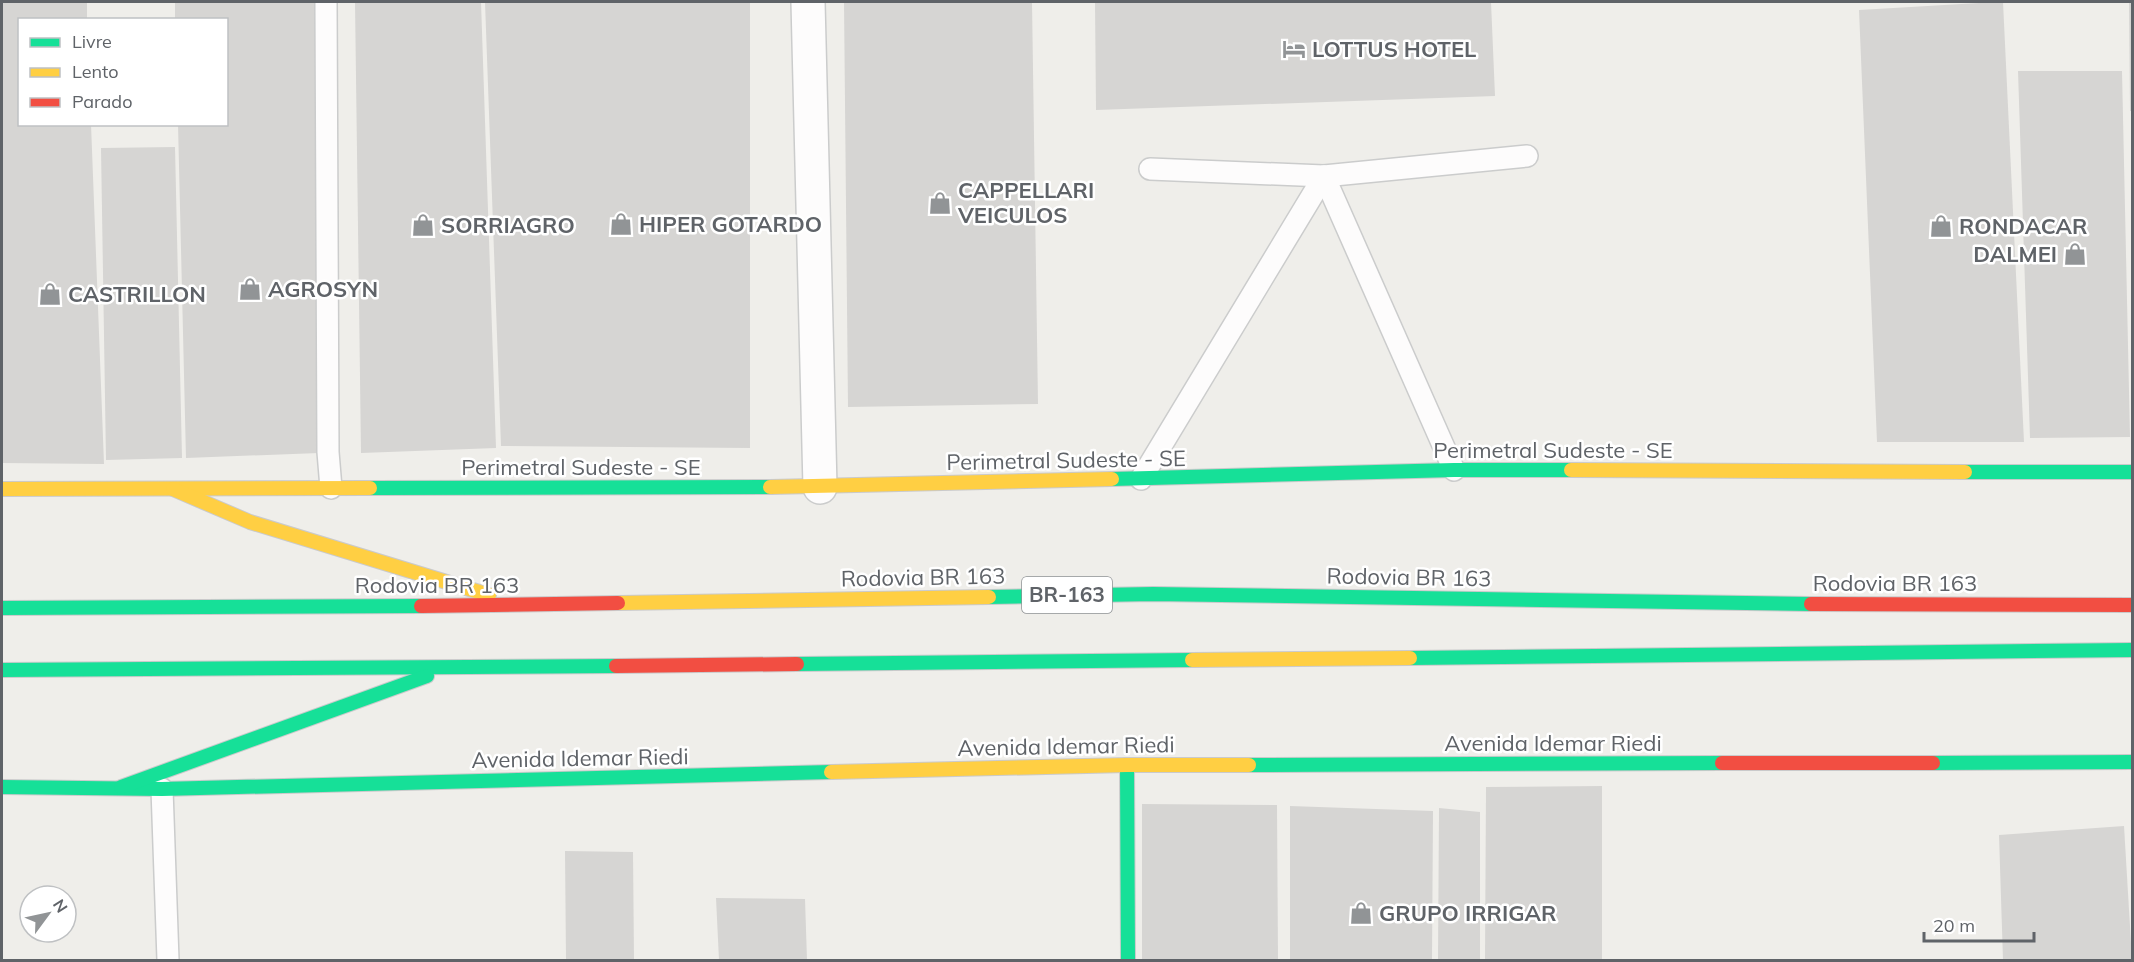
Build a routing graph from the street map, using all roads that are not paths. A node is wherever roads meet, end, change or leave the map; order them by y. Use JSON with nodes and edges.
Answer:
{"nodes":[{"id":1,"x":326,"y":2,"type":"edge"},
{"id":2,"x":808,"y":2,"type":"edge"},
{"id":3,"x":1527,"y":156,"type":"dead end"},
{"id":4,"x":1150,"y":169,"type":"dead end"},
{"id":5,"x":1324,"y":176,"type":"junction"},
{"id":6,"x":1454,"y":470,"type":"junction"},
{"id":7,"x":2133,"y":472,"type":"edge"},
{"id":8,"x":1141,"y":479,"type":"junction"},
{"id":9,"x":820,"y":487,"type":"junction"},
{"id":10,"x":2,"y":489,"type":"edge"},
{"id":11,"x":173,"y":489,"type":"junction"},
{"id":12,"x":331,"y":489,"type":"junction"},
{"id":13,"x":523,"y":605,"type":"junction"},
{"id":14,"x":2133,"y":605,"type":"edge"},
{"id":15,"x":2,"y":608,"type":"edge"},
{"id":16,"x":2133,"y":651,"type":"edge"},
{"id":17,"x":449,"y":668,"type":"junction"},
{"id":18,"x":2,"y":670,"type":"edge"},
{"id":19,"x":2133,"y":762,"type":"edge"},
{"id":20,"x":1127,"y":765,"type":"junction"},
{"id":21,"x":2,"y":787,"type":"edge"},
{"id":22,"x":121,"y":787,"type":"junction"},
{"id":23,"x":162,"y":789,"type":"junction"},
{"id":24,"x":168,"y":960,"type":"edge"},
{"id":25,"x":1128,"y":960,"type":"edge"}],
"edges":[{"from":1,"to":12,"type":"lane"},
{"from":2,"to":9,"type":"street"},
{"from":3,"to":5,"type":"lane"},
{"from":4,"to":5,"type":"lane"},
{"from":5,"to":6,"type":"lane"},
{"from":5,"to":8,"type":"lane"},
{"from":6,"to":7,"type":"main road","name":"Perimetral Sudeste - SE"},
{"from":6,"to":8,"type":"main road","name":"Perimetral Sudeste - SE"},
{"from":8,"to":9,"type":"main road","name":"Perimetral Sudeste - SE"},
{"from":9,"to":12,"type":"main road","name":"Perimetral Sudeste - SE"},
{"from":10,"to":11,"type":"main road","name":"Perimetral Sudeste - SE"},
{"from":11,"to":12,"type":"main road","name":"Perimetral Sudeste - SE"},
{"from":11,"to":13,"type":"main road"},
{"from":13,"to":14,"type":"main road","name":"Rodovia BR 163","number":"BR-163"},
{"from":13,"to":15,"type":"main road","name":"Rodovia BR 163","number":"BR-163"},
{"from":16,"to":17,"type":"main road"},
{"from":17,"to":18,"type":"main road"},
{"from":17,"to":22,"type":"main road"},
{"from":19,"to":20,"type":"main road","name":"Avenida Idemar Riedi"},
{"from":20,"to":23,"type":"main road","name":"Avenida Idemar Riedi"},
{"from":20,"to":25,"type":"main road"},
{"from":21,"to":22,"type":"main road","name":"Avenida Idemar Riedi"},
{"from":22,"to":23,"type":"main road","name":"Avenida Idemar Riedi"},
{"from":23,"to":24,"type":"lane"}]}
